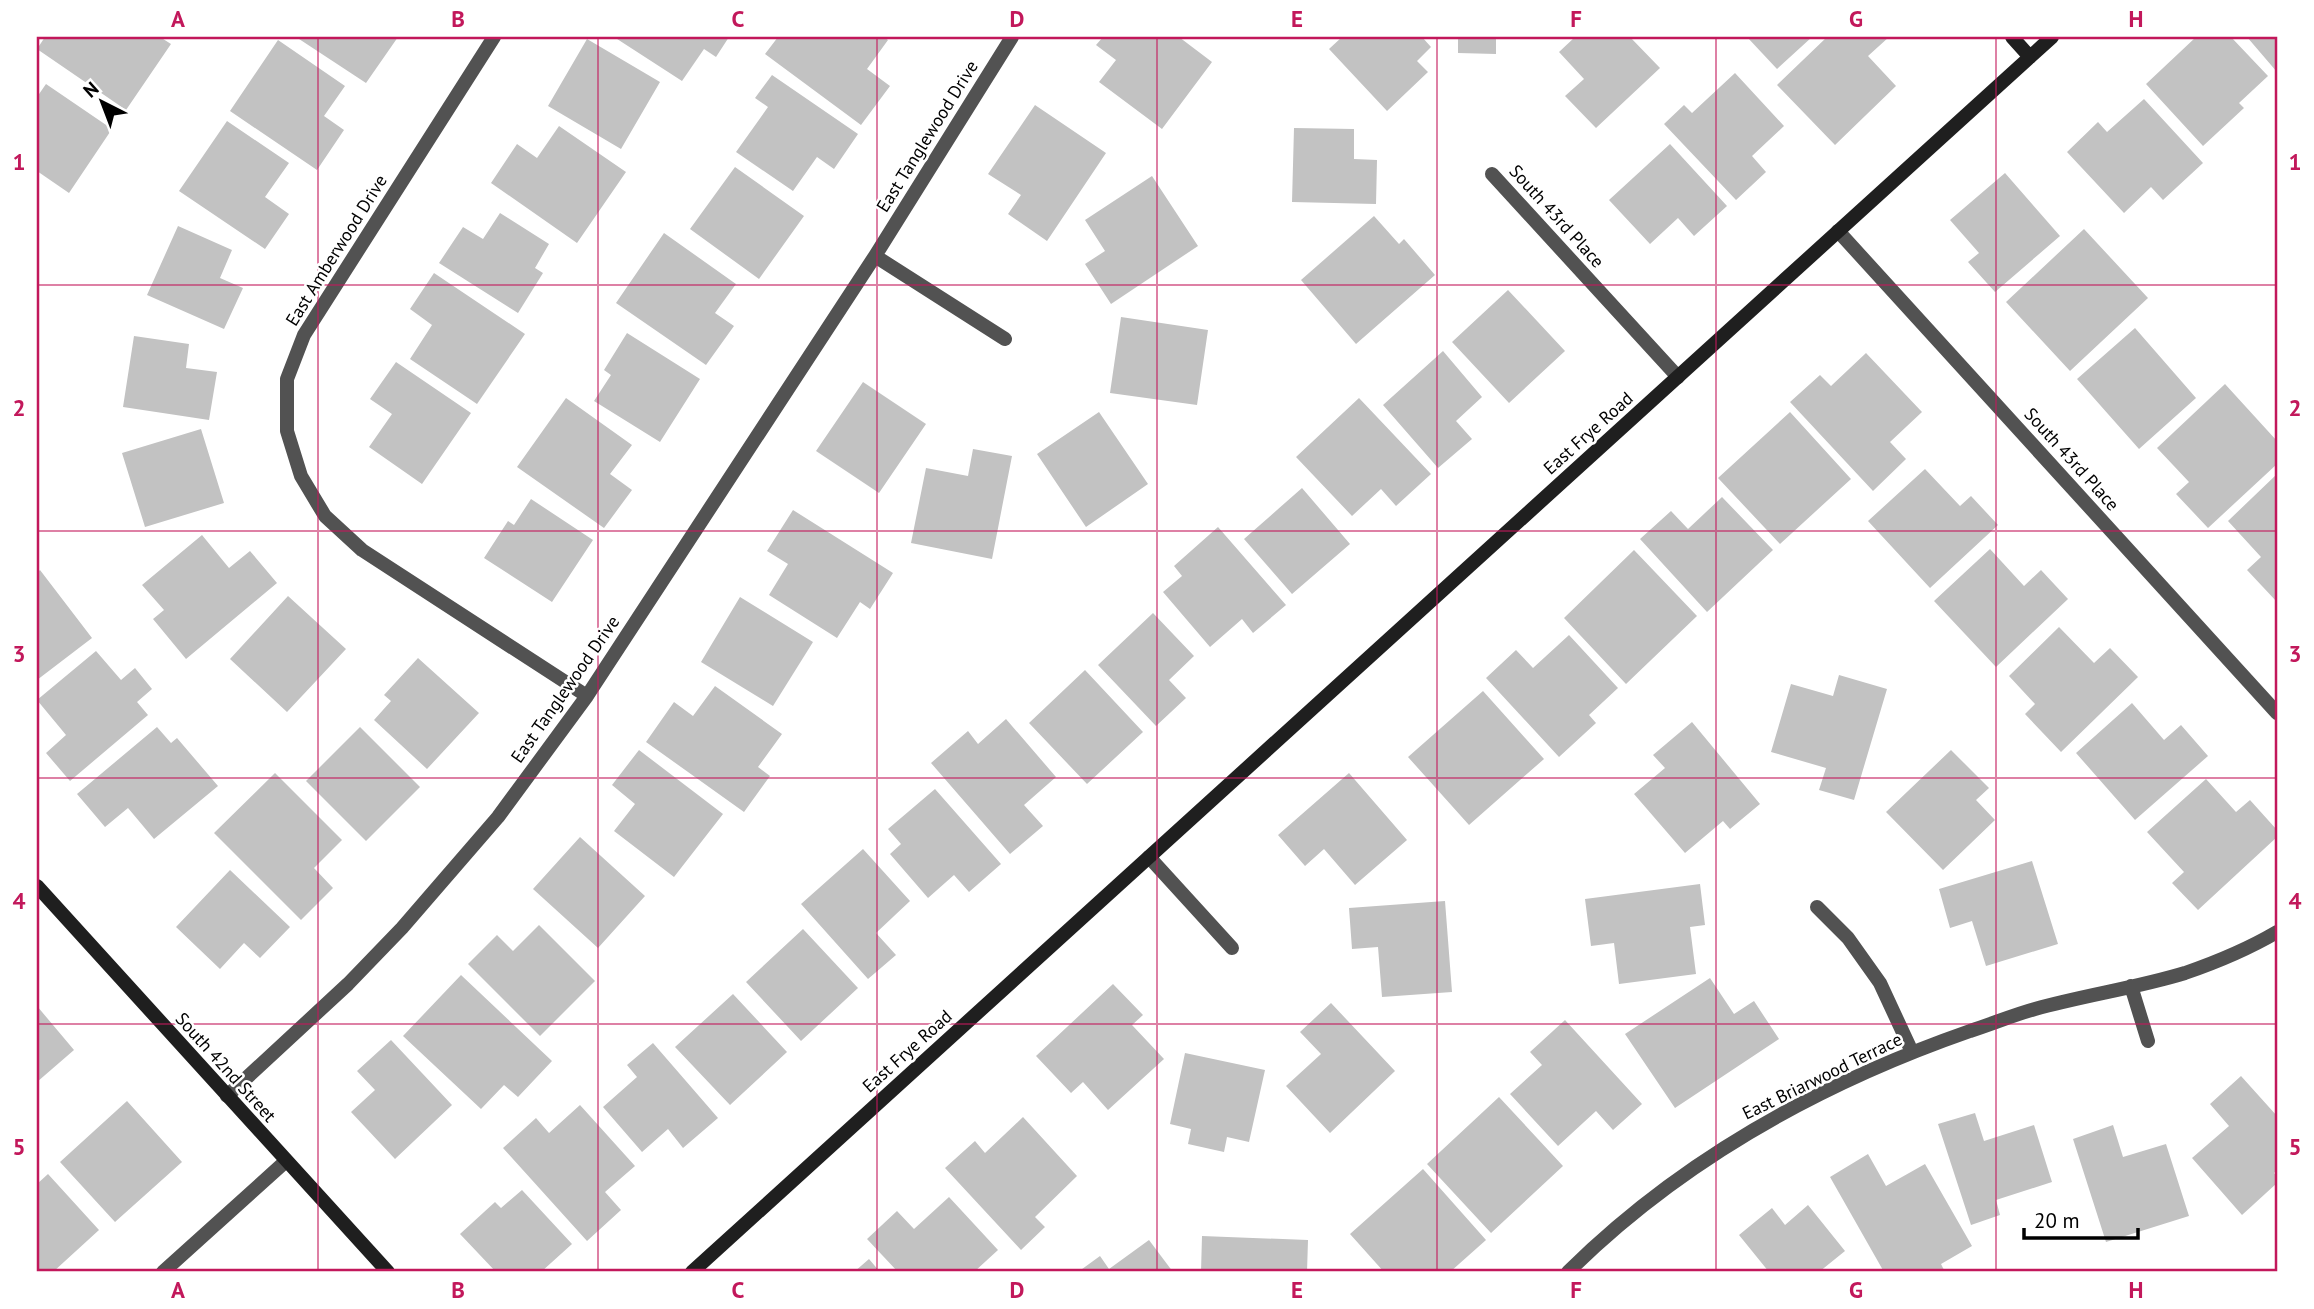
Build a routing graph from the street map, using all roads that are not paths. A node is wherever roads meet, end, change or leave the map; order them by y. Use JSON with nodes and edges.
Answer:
{"nodes":[{"id":1,"x":494,"y":37,"type":"edge"},
{"id":2,"x":1012,"y":37,"type":"edge"},
{"id":3,"x":2012,"y":37,"type":"edge"},
{"id":4,"x":2052,"y":37,"type":"edge"},
{"id":5,"x":2030,"y":57,"type":"junction"},
{"id":6,"x":1492,"y":174,"type":"dead end"},
{"id":7,"x":1838,"y":232,"type":"junction"},
{"id":8,"x":875,"y":257,"type":"junction"},
{"id":9,"x":1005,"y":339,"type":"dead end"},
{"id":10,"x":1678,"y":377,"type":"junction"},
{"id":11,"x":587,"y":696,"type":"junction"},
{"id":12,"x":2277,"y":713,"type":"edge"},
{"id":13,"x":1149,"y":857,"type":"junction"},
{"id":14,"x":37,"y":886,"type":"edge"},
{"id":15,"x":1817,"y":907,"type":"dead end"},
{"id":16,"x":2277,"y":932,"type":"edge"},
{"id":17,"x":1232,"y":948,"type":"dead end"},
{"id":18,"x":2131,"y":986,"type":"junction"},
{"id":19,"x":2148,"y":1041,"type":"dead end"},
{"id":20,"x":1912,"y":1052,"type":"junction"},
{"id":21,"x":227,"y":1096,"type":"junction"},
{"id":22,"x":286,"y":1161,"type":"junction"},
{"id":23,"x":163,"y":1272,"type":"edge"},
{"id":24,"x":388,"y":1272,"type":"edge"},
{"id":25,"x":692,"y":1272,"type":"edge"},
{"id":26,"x":1568,"y":1272,"type":"edge"}],
"edges":[{"from":1,"to":11,"type":"street","name":"East Amberwood Drive"},
{"from":2,"to":8,"type":"street","name":"East Tanglewood Drive"},
{"from":3,"to":5,"type":"street"},
{"from":4,"to":5,"type":"street","name":"East Frye Road"},
{"from":5,"to":7,"type":"street","name":"East Frye Road"},
{"from":6,"to":10,"type":"street","name":"South 43rd Place"},
{"from":7,"to":10,"type":"street","name":"East Frye Road"},
{"from":7,"to":12,"type":"street","name":"South 43rd Place"},
{"from":8,"to":9,"type":"street"},
{"from":8,"to":11,"type":"street","name":"East Tanglewood Drive"},
{"from":10,"to":13,"type":"street","name":"East Frye Road"},
{"from":11,"to":21,"type":"street","name":"East Tanglewood Drive"},
{"from":13,"to":17,"type":"street"},
{"from":13,"to":25,"type":"street","name":"East Frye Road"},
{"from":14,"to":21,"type":"street","name":"South 42nd Street"},
{"from":15,"to":20,"type":"street"},
{"from":16,"to":18,"type":"street","name":"East Briarwood Terrace"},
{"from":18,"to":19,"type":"street"},
{"from":18,"to":20,"type":"street","name":"East Briarwood Terrace"},
{"from":20,"to":26,"type":"street","name":"East Briarwood Terrace"},
{"from":21,"to":22,"type":"street","name":"South 42nd Street"},
{"from":22,"to":23,"type":"street"},
{"from":22,"to":24,"type":"street","name":"South 42nd Street"}]}
